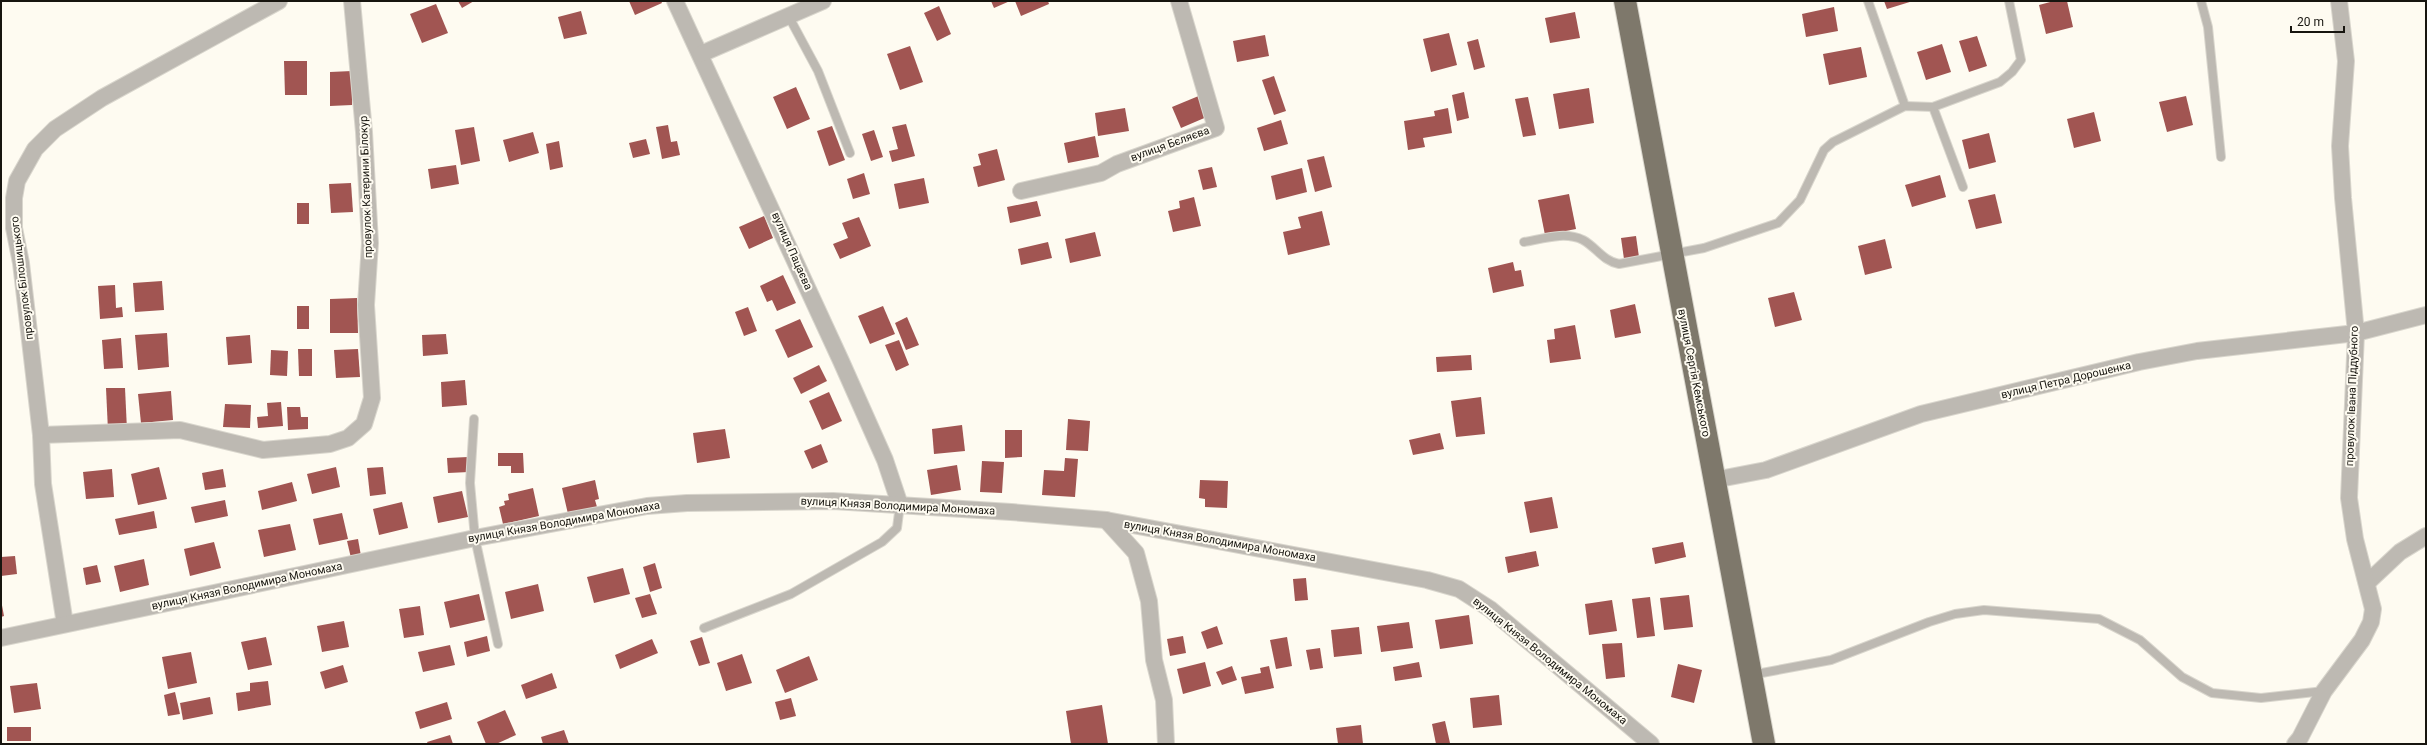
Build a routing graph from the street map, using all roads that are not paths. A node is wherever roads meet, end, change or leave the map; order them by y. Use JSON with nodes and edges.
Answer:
{"nodes":[{"id":1,"x":279,"y":1,"type":"edge"},
{"id":2,"x":352,"y":1,"type":"edge"},
{"id":3,"x":675,"y":1,"type":"edge"},
{"id":4,"x":823,"y":1,"type":"edge"},
{"id":5,"x":1178,"y":1,"type":"edge"},
{"id":6,"x":1625,"y":1,"type":"edge"},
{"id":7,"x":1868,"y":1,"type":"edge"},
{"id":8,"x":2009,"y":1,"type":"edge"},
{"id":9,"x":2201,"y":1,"type":"edge"},
{"id":10,"x":2339,"y":1,"type":"edge"},
{"id":11,"x":789,"y":17,"type":"junction"},
{"id":12,"x":701,"y":54,"type":"junction"},
{"id":13,"x":1905,"y":106,"type":"junction"},
{"id":14,"x":1933,"y":107,"type":"junction"},
{"id":15,"x":850,"y":153,"type":"dead end"},
{"id":16,"x":2221,"y":157,"type":"dead end"},
{"id":17,"x":1963,"y":186,"type":"dead end"},
{"id":18,"x":1021,"y":191,"type":"dead end"},
{"id":19,"x":1524,"y":242,"type":"dead end"},
{"id":20,"x":1672,"y":255,"type":"junction"},
{"id":21,"x":2426,"y":315,"type":"edge"},
{"id":22,"x":2356,"y":333,"type":"junction"},
{"id":23,"x":474,"y":419,"type":"dead end"},
{"id":24,"x":40,"y":435,"type":"junction"},
{"id":25,"x":1714,"y":480,"type":"junction"},
{"id":26,"x":900,"y":505,"type":"junction"},
{"id":27,"x":1106,"y":520,"type":"junction"},
{"id":28,"x":2426,"y":536,"type":"edge"},
{"id":29,"x":475,"y":538,"type":"junction"},
{"id":30,"x":2368,"y":582,"type":"junction"},
{"id":31,"x":65,"y":624,"type":"junction"},
{"id":32,"x":704,"y":628,"type":"dead end"},
{"id":33,"x":1,"y":638,"type":"edge"},
{"id":34,"x":498,"y":644,"type":"dead end"},
{"id":35,"x":1750,"y":675,"type":"junction"},
{"id":36,"x":2324,"y":691,"type":"junction"},
{"id":37,"x":1166,"y":744,"type":"edge"},
{"id":38,"x":1651,"y":744,"type":"edge"},
{"id":39,"x":1764,"y":744,"type":"edge"},
{"id":40,"x":2295,"y":744,"type":"edge"}],
"edges":[{"from":1,"to":24,"type":"street","name":"провулок Білошицького"},
{"from":2,"to":24,"type":"street","name":"провулок Катерини Білокур"},
{"from":3,"to":12,"type":"street","name":"вулиця Пацаєва"},
{"from":4,"to":11,"type":"street"},
{"from":5,"to":18,"type":"street","name":"вулиця Бєляєва"},
{"from":6,"to":20,"type":"highway","name":"вулиця Сергія Кемського"},
{"from":7,"to":13,"type":"lane"},
{"from":8,"to":14,"type":"lane"},
{"from":9,"to":16,"type":"lane"},
{"from":10,"to":22,"type":"street","name":"провулок Івана Піддубного"},
{"from":11,"to":12,"type":"street"},
{"from":11,"to":15,"type":"lane"},
{"from":12,"to":26,"type":"street","name":"вулиця Пацаєва"},
{"from":13,"to":14,"type":"lane"},
{"from":13,"to":20,"type":"lane"},
{"from":14,"to":17,"type":"lane"},
{"from":19,"to":20,"type":"lane"},
{"from":20,"to":25,"type":"highway","name":"вулиця Сергія Кемського"},
{"from":21,"to":22,"type":"street","name":"вулиця Петра Дорошенка"},
{"from":22,"to":25,"type":"street","name":"вулиця Петра Дорошенка"},
{"from":22,"to":30,"type":"street","name":"провулок Івана Піддубного"},
{"from":23,"to":29,"type":"lane"},
{"from":24,"to":31,"type":"street","name":"провулок Білошицького"},
{"from":25,"to":35,"type":"highway","name":"вулиця Сергія Кемського"},
{"from":26,"to":27,"type":"street","name":"вулиця Князя Володимира Мономаха"},
{"from":26,"to":29,"type":"street","name":"вулиця Князя Володимира Мономаха"},
{"from":26,"to":32,"type":"lane"},
{"from":27,"to":37,"type":"street"},
{"from":27,"to":38,"type":"street","name":"вулиця Князя Володимира Мономаха"},
{"from":28,"to":30,"type":"street"},
{"from":29,"to":31,"type":"street","name":"вулиця Князя Володимира Мономаха"},
{"from":29,"to":34,"type":"lane"},
{"from":30,"to":36,"type":"street","name":"провулок Івана Піддубного"},
{"from":31,"to":33,"type":"street","name":"вулиця Князя Володимира Мономаха"},
{"from":35,"to":36,"type":"lane"},
{"from":35,"to":39,"type":"highway","name":"вулиця Сергія Кемського"},
{"from":36,"to":40,"type":"street","name":"провулок Івана Піддубного"}]}
